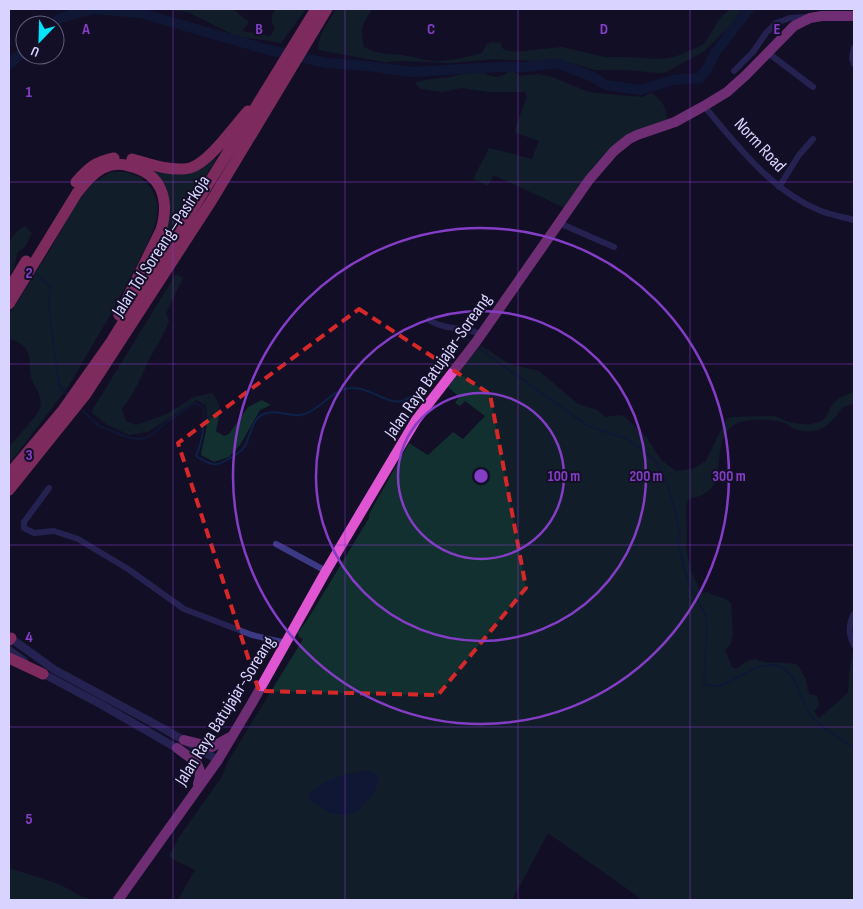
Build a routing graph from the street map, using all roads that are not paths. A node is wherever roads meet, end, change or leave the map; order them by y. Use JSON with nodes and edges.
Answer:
{"nodes":[{"id":1,"x":327,"y":9,"type":"edge"},
{"id":2,"x":854,"y":16,"type":"edge"},
{"id":3,"x":315,"y":17,"type":"edge"},
{"id":4,"x":810,"y":18,"type":"junction"},
{"id":5,"x":854,"y":48,"type":"edge"},
{"id":6,"x":767,"y":52,"type":"junction"},
{"id":7,"x":854,"y":64,"type":"edge"},
{"id":8,"x":734,"y":71,"type":"dead end"},
{"id":9,"x":281,"y":75,"type":"junction"},
{"id":10,"x":813,"y":87,"type":"dead end"},
{"id":11,"x":266,"y":91,"type":"junction"},
{"id":12,"x":704,"y":106,"type":"junction"},
{"id":13,"x":813,"y":139,"type":"dead end"},
{"id":14,"x":779,"y":187,"type":"junction"},
{"id":15,"x":854,"y":220,"type":"edge"},
{"id":16,"x":559,"y":223,"type":"junction"},
{"id":17,"x":614,"y":247,"type":"dead end"},
{"id":18,"x":33,"y":258,"type":"junction"},
{"id":19,"x":14,"y":286,"type":"edge"},
{"id":20,"x":9,"y":304,"type":"edge"},
{"id":21,"x":429,"y":320,"type":"dead end"},
{"id":22,"x":476,"y":342,"type":"junction"},
{"id":23,"x":81,"y":389,"type":"junction"},
{"id":24,"x":66,"y":411,"type":"junction"},
{"id":25,"x":9,"y":474,"type":"edge"},
{"id":26,"x":49,"y":488,"type":"dead end"},
{"id":27,"x":9,"y":490,"type":"edge"},
{"id":28,"x":276,"y":544,"type":"dead end"},
{"id":29,"x":326,"y":571,"type":"junction"},
{"id":30,"x":854,"y":614,"type":"edge"},
{"id":31,"x":9,"y":641,"type":"edge"},
{"id":32,"x":286,"y":643,"type":"junction"},
{"id":33,"x":854,"y":645,"type":"edge"},
{"id":34,"x":9,"y":658,"type":"edge"},
{"id":35,"x":43,"y":674,"type":"junction"},
{"id":36,"x":233,"y":735,"type":"junction"},
{"id":37,"x":180,"y":744,"type":"junction"},
{"id":38,"x":215,"y":765,"type":"junction"},
{"id":39,"x":195,"y":792,"type":"junction"},
{"id":40,"x":118,"y":900,"type":"edge"}],
"edges":[{"from":1,"to":3,"type":"highway","name":"Jalan Tol Soreang–Pasirkoja"},
{"from":2,"to":4,"type":"highway","name":"Jalan Raya Batujajar-Soreang"},
{"from":3,"to":9,"type":"highway","name":"Jalan Tol Soreang–Pasirkoja"},
{"from":4,"to":6,"type":"highway","name":"Jalan Raya Batujajar-Soreang"},
{"from":4,"to":8,"type":"street"},
{"from":5,"to":7,"type":"street"},
{"from":6,"to":10,"type":"street"},
{"from":6,"to":12,"type":"highway","name":"Jalan Raya Batujajar-Soreang"},
{"from":9,"to":11,"type":"highway","name":"Jalan Tol Soreang–Pasirkoja"},
{"from":9,"to":23,"type":"highway","name":"Jalan Tol Soreang–Pasirkoja"},
{"from":11,"to":18,"type":"highway"},
{"from":11,"to":23,"type":"highway","name":"Jalan Tol Soreang–Pasirkoja"},
{"from":12,"to":14,"type":"street","name":"Norm Road"},
{"from":12,"to":16,"type":"highway","name":"Jalan Raya Batujajar-Soreang"},
{"from":13,"to":14,"type":"street"},
{"from":14,"to":15,"type":"street","name":"Norm Road"},
{"from":16,"to":17,"type":"street"},
{"from":16,"to":22,"type":"highway","name":"Jalan Raya Batujajar-Soreang"},
{"from":18,"to":19,"type":"highway"},
{"from":18,"to":23,"type":"highway"},
{"from":19,"to":20,"type":"highway"},
{"from":21,"to":22,"type":"street"},
{"from":22,"to":29,"type":"highway","name":"Jalan Raya Batujajar-Soreang"},
{"from":23,"to":24,"type":"highway"},
{"from":24,"to":25,"type":"highway"},
{"from":24,"to":27,"type":"highway"},
{"from":26,"to":32,"type":"street"},
{"from":28,"to":29,"type":"street"},
{"from":29,"to":32,"type":"highway","name":"Jalan Raya Batujajar-Soreang"},
{"from":30,"to":33,"type":"street"},
{"from":31,"to":35,"type":"street"},
{"from":31,"to":37,"type":"street"},
{"from":32,"to":36,"type":"highway","name":"Jalan Raya Batujajar-Soreang"},
{"from":34,"to":35,"type":"highway"},
{"from":35,"to":37,"type":"street"},
{"from":36,"to":37,"type":"highway"},
{"from":36,"to":38,"type":"highway","name":"Jalan Raya Batujajar-Soreang"},
{"from":37,"to":38,"type":"street"},
{"from":37,"to":39,"type":"highway"},
{"from":38,"to":39,"type":"highway","name":"Jalan Raya Batujajar-Soreang"},
{"from":39,"to":40,"type":"highway","name":"Jalan Raya Batujajar-Soreang"}]}
